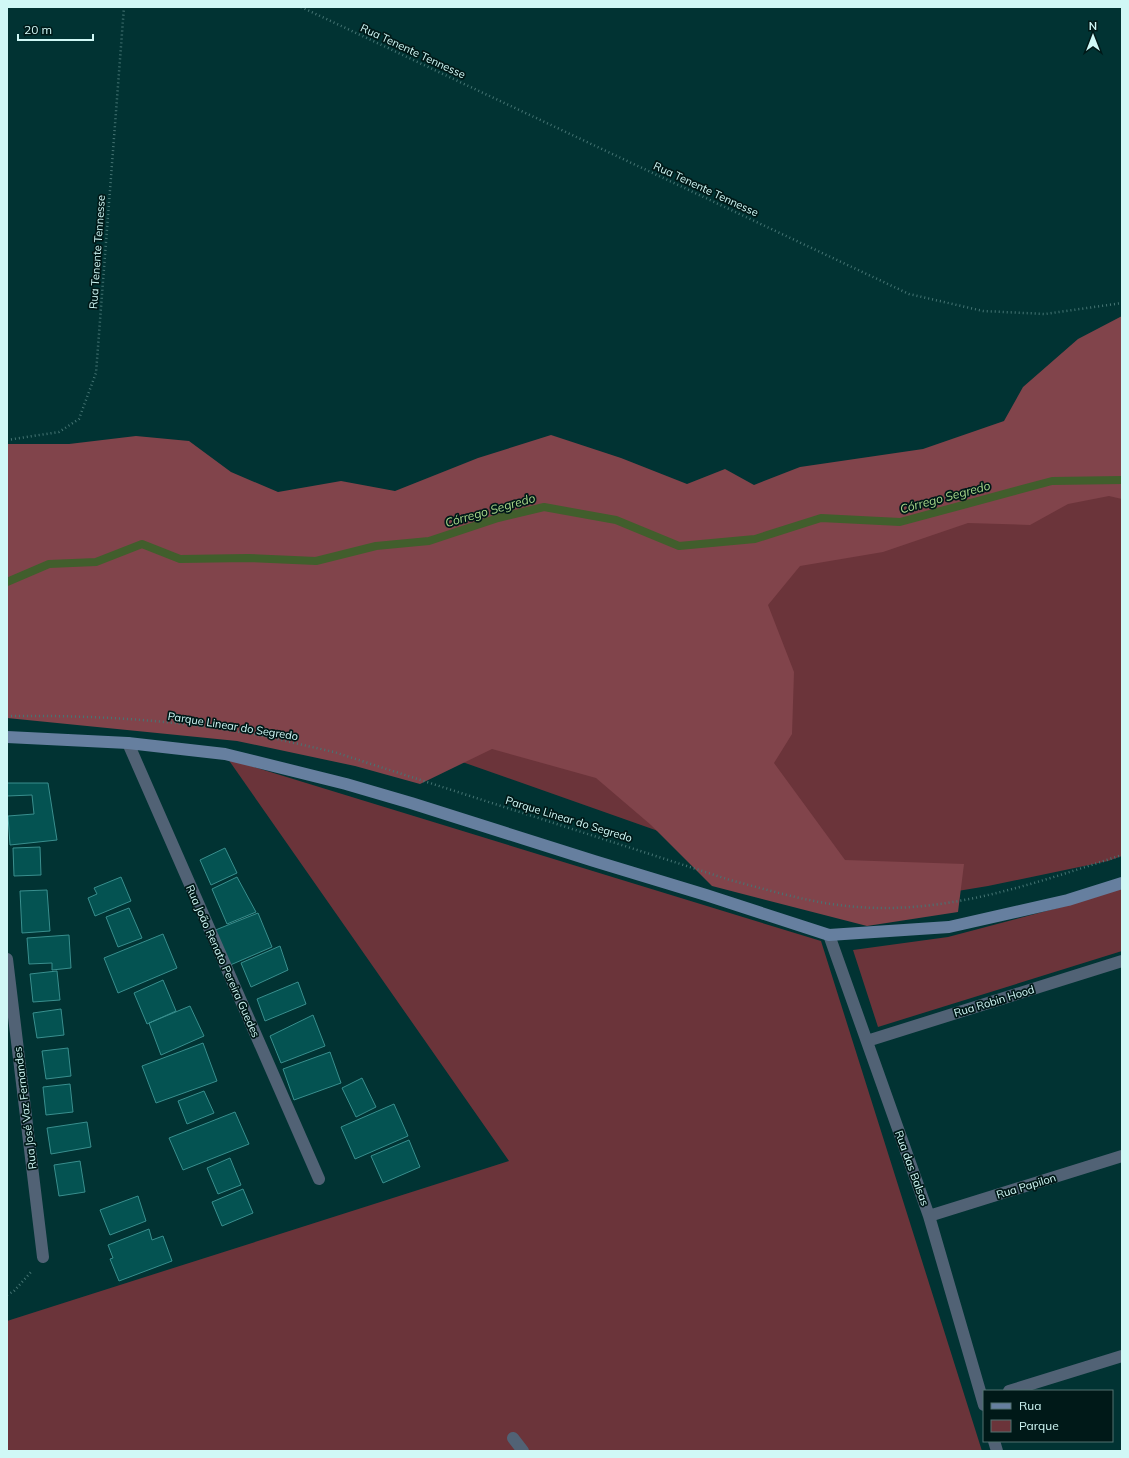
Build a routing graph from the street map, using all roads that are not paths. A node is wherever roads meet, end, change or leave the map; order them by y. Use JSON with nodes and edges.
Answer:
{"nodes":[{"id":1,"x":7,"y":737,"type":"edge"},
{"id":2,"x":128,"y":744,"type":"junction"},
{"id":3,"x":1122,"y":883,"type":"edge"},
{"id":4,"x":829,"y":935,"type":"junction"},
{"id":5,"x":7,"y":959,"type":"edge"},
{"id":6,"x":1122,"y":961,"type":"edge"},
{"id":7,"x":867,"y":1041,"type":"junction"},
{"id":8,"x":1122,"y":1156,"type":"edge"},
{"id":9,"x":319,"y":1179,"type":"dead end"},
{"id":10,"x":929,"y":1216,"type":"junction"},
{"id":11,"x":43,"y":1257,"type":"road end"},
{"id":12,"x":1122,"y":1356,"type":"edge"},
{"id":13,"x":1012,"y":1390,"type":"edge"},
{"id":14,"x":983,"y":1401,"type":"edge"},
{"id":15,"x":514,"y":1438,"type":"dead end"},
{"id":16,"x":523,"y":1451,"type":"edge"}],
"edges":[{"from":1,"to":2,"type":"main road"},
{"from":2,"to":4,"type":"main road"},
{"from":2,"to":9,"type":"street","name":"Rua João Renato Pereira Guedes"},
{"from":3,"to":4,"type":"main road"},
{"from":4,"to":7,"type":"street","name":"Rua das Balsas"},
{"from":5,"to":11,"type":"street","name":"Rua José Vaz Fernandes"},
{"from":6,"to":7,"type":"street","name":"Rua Robin Hood"},
{"from":7,"to":10,"type":"street","name":"Rua das Balsas"},
{"from":8,"to":10,"type":"street","name":"Rua Papilon"},
{"from":10,"to":14,"type":"street","name":"Rua das Balsas"},
{"from":12,"to":13,"type":"street"},
{"from":15,"to":16,"type":"street"}]}
